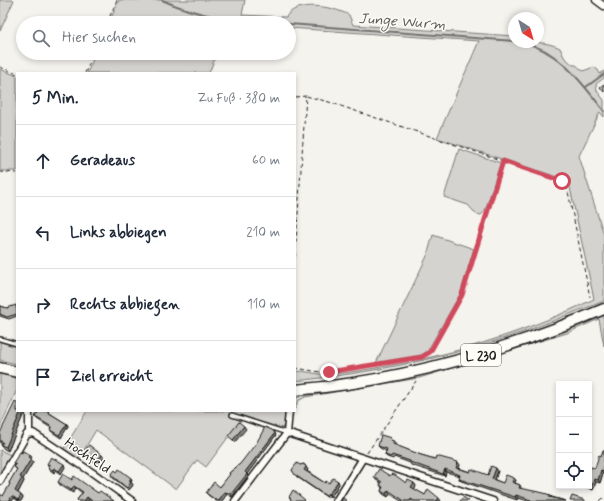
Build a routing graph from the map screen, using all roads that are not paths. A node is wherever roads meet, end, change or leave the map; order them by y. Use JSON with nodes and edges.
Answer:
{"nodes":[{"id":1,"x":604,"y":309,"type":"edge"},
{"id":2,"x":0,"y":339,"type":"edge"},
{"id":3,"x":16,"y":344,"type":"edge"},
{"id":4,"x":0,"y":368,"type":"edge"},
{"id":5,"x":16,"y":372,"type":"edge"},
{"id":6,"x":296,"y":390,"type":"edge"},
{"id":7,"x":29,"y":412,"type":"edge"},
{"id":8,"x":289,"y":412,"type":"edge"},
{"id":9,"x":232,"y":415,"type":"dead end"},
{"id":10,"x":29,"y":433,"type":"junction"},
{"id":11,"x":287,"y":433,"type":"junction"},
{"id":12,"x":363,"y":458,"type":"junction"},
{"id":13,"x":0,"y":481,"type":"edge"},
{"id":14,"x":132,"y":501,"type":"edge"},
{"id":15,"x":235,"y":501,"type":"edge"},
{"id":16,"x":336,"y":501,"type":"edge"},
{"id":17,"x":493,"y":501,"type":"edge"}],
"edges":[{"from":1,"to":6,"type":"main road","number":"L 230"},
{"from":2,"to":3,"type":"lane"},
{"from":4,"to":5,"type":"main road"},
{"from":7,"to":10,"type":"street"},
{"from":8,"to":11,"type":"street"},
{"from":9,"to":11,"type":"lane"},
{"from":10,"to":13,"type":"street"},
{"from":10,"to":14,"type":"street","name":"Hochfeld"},
{"from":11,"to":12,"type":"street"},
{"from":11,"to":15,"type":"street"},
{"from":12,"to":16,"type":"street"},
{"from":12,"to":17,"type":"street"}]}
